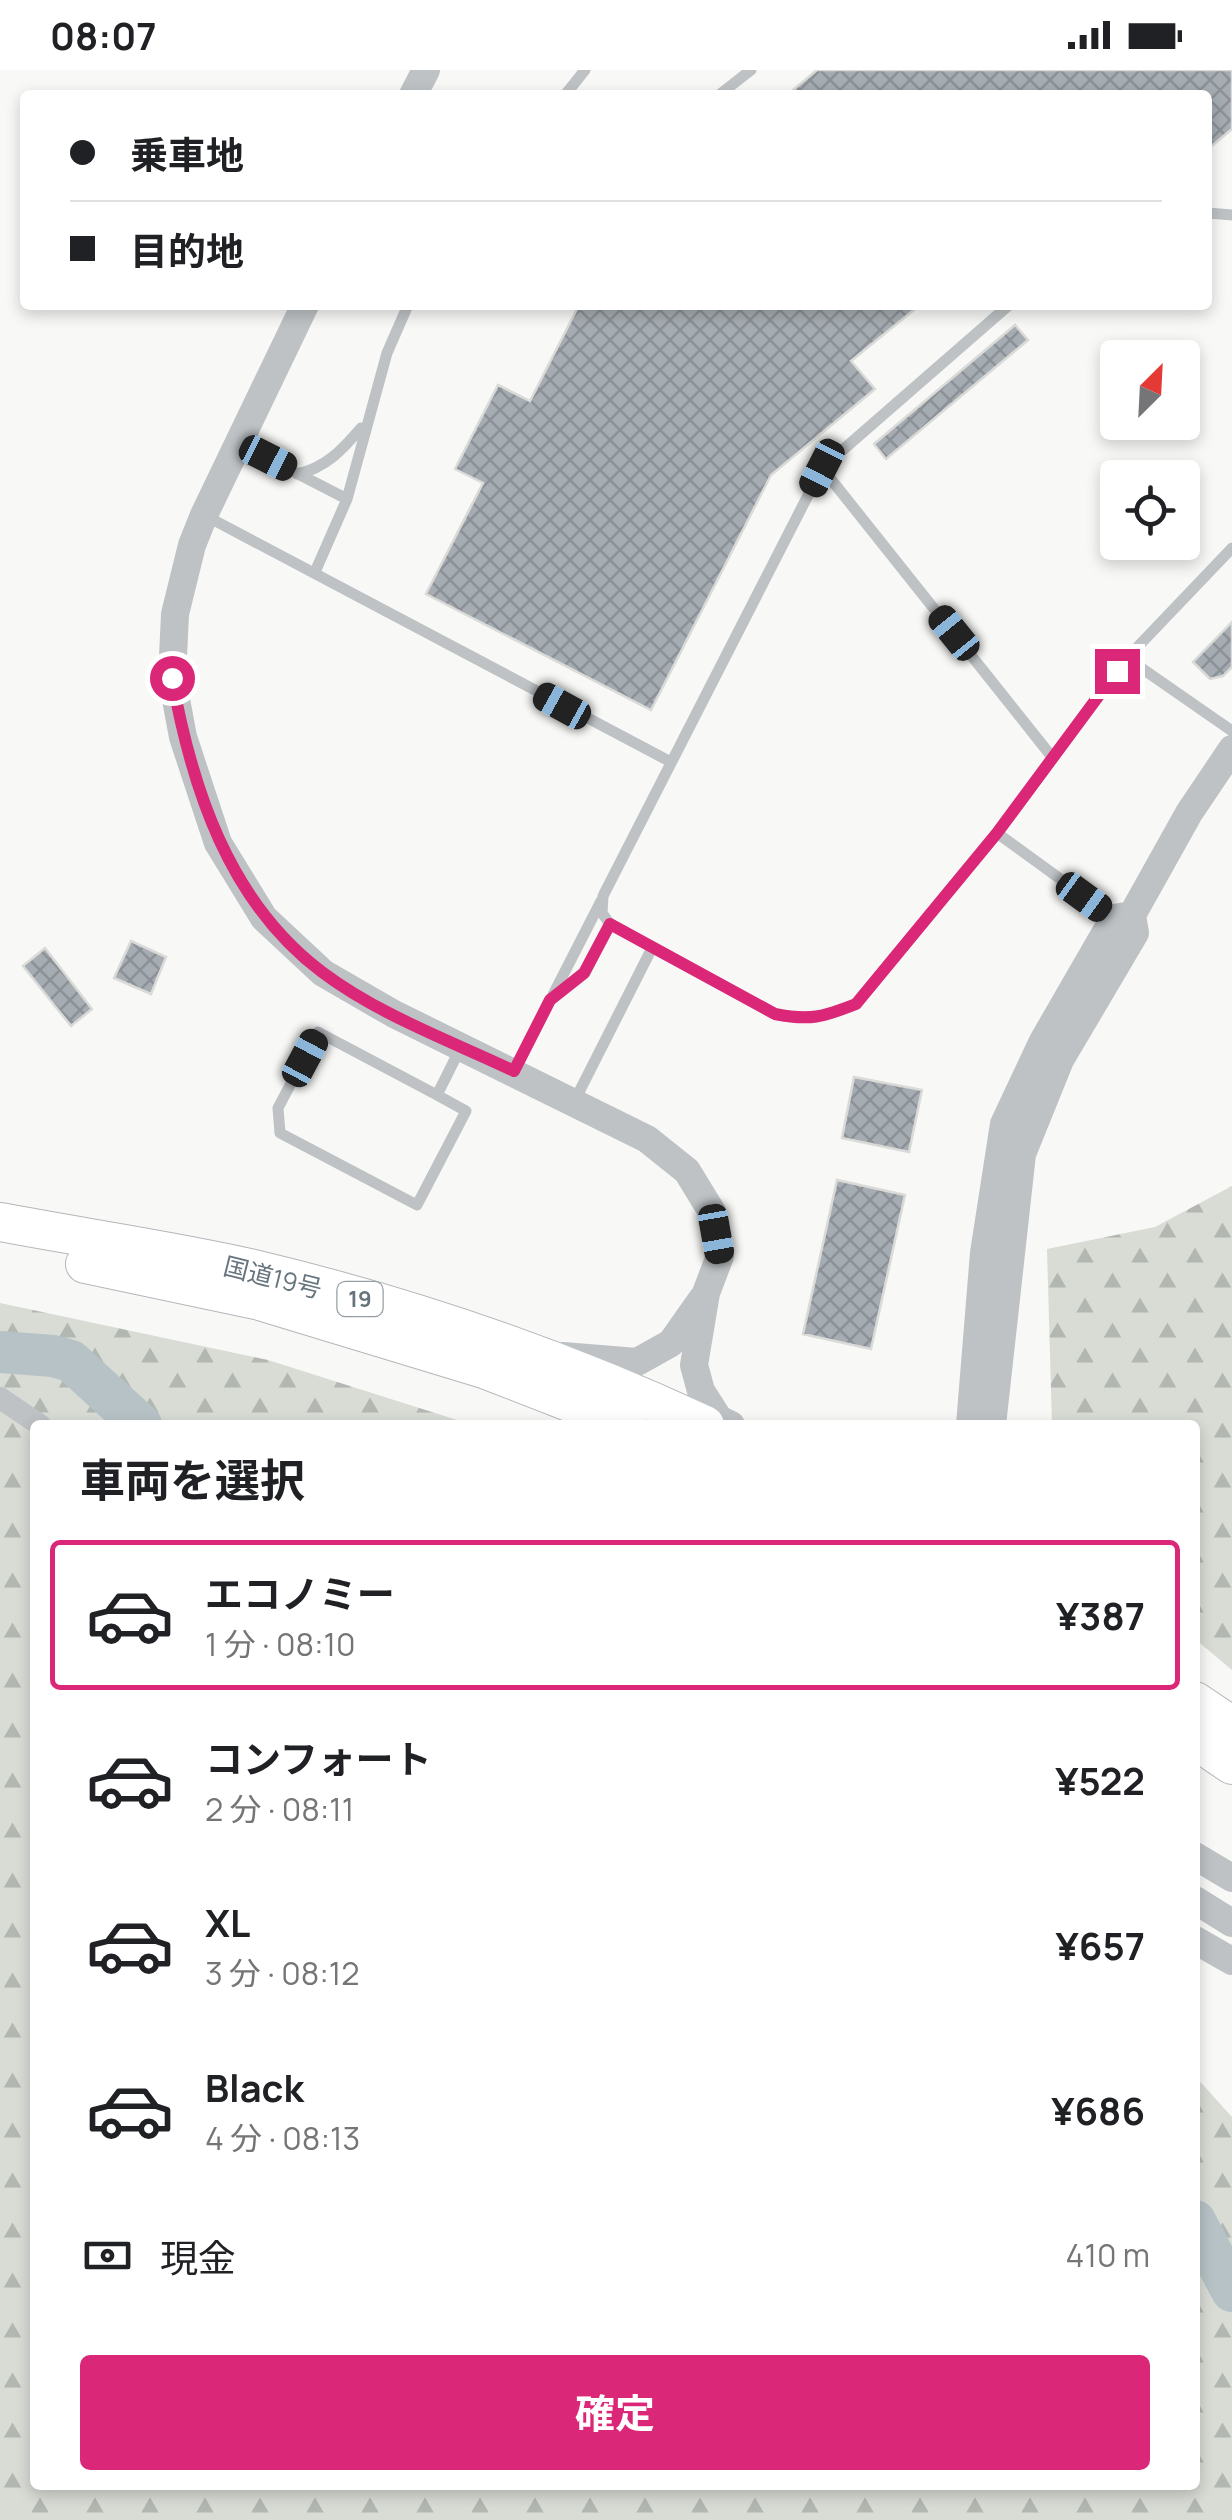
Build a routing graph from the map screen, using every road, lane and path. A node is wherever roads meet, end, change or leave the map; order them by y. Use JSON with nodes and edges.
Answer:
{"nodes":[{"id":1,"x":585,"y":70,"type":"edge"},
{"id":2,"x":752,"y":70,"type":"edge"},
{"id":3,"x":569,"y":90,"type":"edge"},
{"id":4,"x":726,"y":90,"type":"edge"},
{"id":5,"x":303,"y":310,"type":"edge"},
{"id":6,"x":406,"y":310,"type":"edge"},
{"id":7,"x":1003,"y":310,"type":"edge"},
{"id":8,"x":365,"y":424,"type":"junction"},
{"id":9,"x":238,"y":443,"type":"junction"},
{"id":10,"x":822,"y":468,"type":"junction"},
{"id":11,"x":298,"y":474,"type":"junction"},
{"id":12,"x":347,"y":499,"type":"junction"},
{"id":13,"x":204,"y":515,"type":"junction"},
{"id":14,"x":1232,"y":548,"type":"edge"},
{"id":15,"x":314,"y":572,"type":"junction"},
{"id":16,"x":1127,"y":658,"type":"junction"},
{"id":17,"x":1232,"y":731,"type":"edge"},
{"id":18,"x":1232,"y":748,"type":"edge"},
{"id":19,"x":1052,"y":757,"type":"junction"},
{"id":20,"x":671,"y":762,"type":"junction"},
{"id":21,"x":997,"y":833,"type":"junction"},
{"id":22,"x":603,"y":896,"type":"junction"},
{"id":23,"x":1123,"y":917,"type":"junction"},
{"id":24,"x":610,"y":924,"type":"junction"},
{"id":25,"x":652,"y":948,"type":"junction"},
{"id":26,"x":550,"y":1000,"type":"junction"},
{"id":27,"x":462,"y":1046,"type":"junction"},
{"id":28,"x":514,"y":1071,"type":"junction"},
{"id":29,"x":436,"y":1095,"type":"junction"},
{"id":30,"x":574,"y":1102,"type":"junction"},
{"id":31,"x":0,"y":1222,"type":"edge"},
{"id":32,"x":0,"y":1246,"type":"edge"},
{"id":33,"x":706,"y":1294,"type":"junction"},
{"id":34,"x":526,"y":1350,"type":"junction"},
{"id":35,"x":550,"y":1392,"type":"junction"},
{"id":36,"x":0,"y":1398,"type":"edge"},
{"id":37,"x":33,"y":1420,"type":"edge"},
{"id":38,"x":575,"y":1420,"type":"edge"},
{"id":39,"x":616,"y":1420,"type":"edge"},
{"id":40,"x":694,"y":1420,"type":"edge"},
{"id":41,"x":721,"y":1420,"type":"edge"},
{"id":42,"x":970,"y":1420,"type":"edge"},
{"id":43,"x":992,"y":1420,"type":"edge"},
{"id":44,"x":1200,"y":1704,"type":"edge"},
{"id":45,"x":1232,"y":1726,"type":"edge"},
{"id":46,"x":1200,"y":1743,"type":"edge"},
{"id":47,"x":1200,"y":1758,"type":"edge"},
{"id":48,"x":1232,"y":1765,"type":"edge"},
{"id":49,"x":1232,"y":1780,"type":"edge"},
{"id":50,"x":1200,"y":1859,"type":"edge"},
{"id":51,"x":1232,"y":1878,"type":"edge"},
{"id":52,"x":1200,"y":1879,"type":"edge"},
{"id":53,"x":1232,"y":1898,"type":"edge"},
{"id":54,"x":1200,"y":1903,"type":"edge"},
{"id":55,"x":1232,"y":1922,"type":"edge"},
{"id":56,"x":1200,"y":1943,"type":"edge"},
{"id":57,"x":1200,"y":1959,"type":"edge"},
{"id":58,"x":1232,"y":1961,"type":"edge"},
{"id":59,"x":1232,"y":1976,"type":"edge"}],
"edges":[{"from":1,"to":3,"type":"lane"},
{"from":2,"to":4,"type":"lane"},
{"from":5,"to":9,"type":"street"},
{"from":6,"to":8,"type":"lane"},
{"from":7,"to":10,"type":"lane"},
{"from":8,"to":11,"type":"lane"},
{"from":8,"to":12,"type":"lane"},
{"from":9,"to":11,"type":"lane"},
{"from":9,"to":13,"type":"street"},
{"from":10,"to":19,"type":"lane"},
{"from":10,"to":20,"type":"lane"},
{"from":11,"to":12,"type":"lane"},
{"from":12,"to":15,"type":"lane"},
{"from":13,"to":15,"type":"lane"},
{"from":13,"to":27,"type":"street"},
{"from":14,"to":16,"type":"lane"},
{"from":15,"to":20,"type":"lane"},
{"from":16,"to":17,"type":"lane"},
{"from":16,"to":19,"type":"lane"},
{"from":18,"to":23,"type":"street"},
{"from":19,"to":21,"type":"lane"},
{"from":20,"to":22,"type":"lane"},
{"from":21,"to":23,"type":"lane"},
{"from":21,"to":25,"type":"lane"},
{"from":22,"to":24,"type":"lane"},
{"from":22,"to":26,"type":"lane"},
{"from":23,"to":42,"type":"street"},
{"from":23,"to":43,"type":"street"},
{"from":24,"to":25,"type":"lane"},
{"from":24,"to":26,"type":"lane"},
{"from":25,"to":30,"type":"lane"},
{"from":26,"to":28,"type":"lane"},
{"from":27,"to":28,"type":"street"},
{"from":27,"to":29,"type":"lane"},
{"from":28,"to":30,"type":"street"},
{"from":29,"to":29,"type":"lane"},
{"from":30,"to":33,"type":"street"},
{"from":31,"to":34,"type":"highway","name":"国道19号","number":"19"},
{"from":32,"to":35,"type":"highway","name":"国道19号","number":"19"},
{"from":33,"to":34,"type":"street"},
{"from":33,"to":41,"type":"street"},
{"from":34,"to":40,"type":"highway","name":"国道19号","number":"19"},
{"from":35,"to":38,"type":"street"},
{"from":35,"to":39,"type":"highway","name":"国道19号","number":"19"},
{"from":36,"to":37,"type":"street"},
{"from":44,"to":45,"type":"highway"},
{"from":46,"to":48,"type":"highway"},
{"from":47,"to":49,"type":"street"},
{"from":50,"to":51,"type":"street"},
{"from":52,"to":53,"type":"street"},
{"from":54,"to":55,"type":"street"},
{"from":56,"to":58,"type":"street"},
{"from":57,"to":59,"type":"street"}]}
